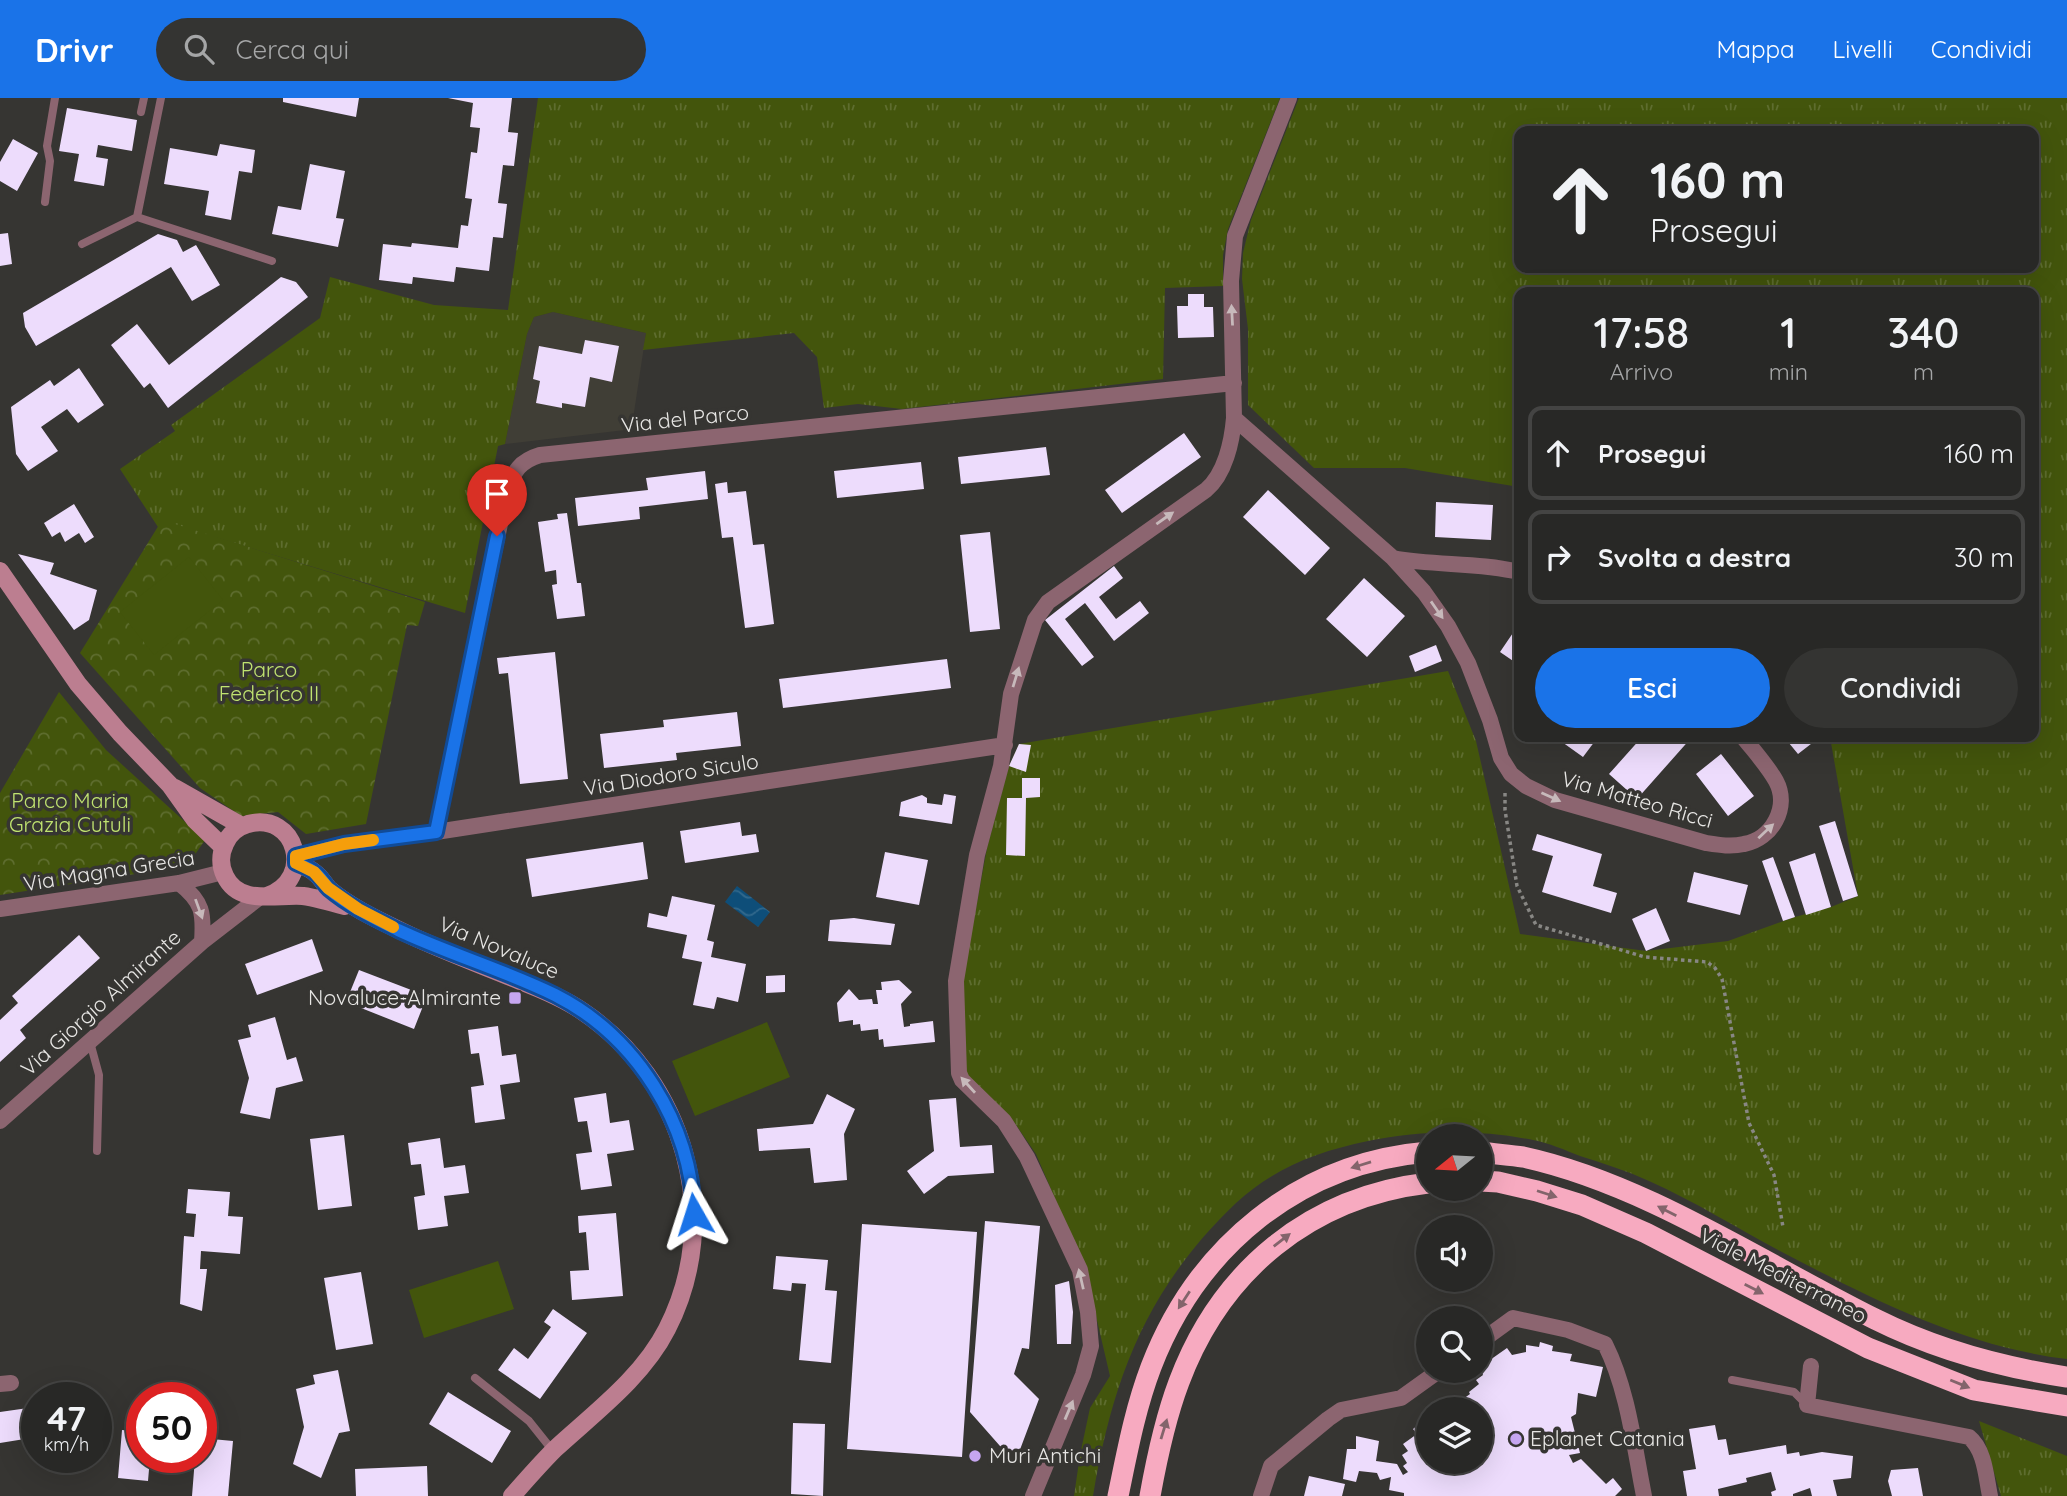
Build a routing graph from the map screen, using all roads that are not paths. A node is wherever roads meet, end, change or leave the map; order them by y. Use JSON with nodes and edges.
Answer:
{"nodes":[{"id":1,"x":55,"y":98,"type":"edge"},
{"id":2,"x":144,"y":98,"type":"edge"},
{"id":3,"x":161,"y":98,"type":"edge"},
{"id":4,"x":1289,"y":98,"type":"edge"},
{"id":5,"x":141,"y":112,"type":"dead end"},
{"id":6,"x":45,"y":202,"type":"dead end"},
{"id":7,"x":137,"y":217,"type":"junction"},
{"id":8,"x":82,"y":244,"type":"dead end"},
{"id":9,"x":272,"y":261,"type":"dead end"},
{"id":10,"x":1234,"y":383,"type":"junction"},
{"id":11,"x":1234,"y":418,"type":"junction"},
{"id":12,"x":1393,"y":558,"type":"junction"},
{"id":13,"x":0,"y":571,"type":"edge"},
{"id":14,"x":1514,"y":571,"type":"edge"},
{"id":15,"x":1747,"y":742,"type":"edge"},
{"id":16,"x":1005,"y":745,"type":"junction"},
{"id":17,"x":170,"y":785,"type":"junction"},
{"id":18,"x":242,"y":826,"type":"junction"},
{"id":19,"x":436,"y":832,"type":"junction"},
{"id":20,"x":287,"y":835,"type":"junction"},
{"id":21,"x":344,"y":844,"type":"junction"},
{"id":22,"x":223,"y":847,"type":"junction"},
{"id":23,"x":296,"y":860,"type":"junction"},
{"id":24,"x":228,"y":879,"type":"junction"},
{"id":25,"x":179,"y":883,"type":"junction"},
{"id":26,"x":264,"y":896,"type":"junction"},
{"id":27,"x":0,"y":909,"type":"edge"},
{"id":28,"x":358,"y":909,"type":"junction"},
{"id":29,"x":232,"y":918,"type":"junction"},
{"id":30,"x":202,"y":942,"type":"junction"},
{"id":31,"x":90,"y":1041,"type":"junction"},
{"id":32,"x":0,"y":1121,"type":"edge"},
{"id":33,"x":97,"y":1151,"type":"dead end"},
{"id":34,"x":1416,"y":1154,"type":"edge"},
{"id":35,"x":1493,"y":1154,"type":"edge"},
{"id":36,"x":1493,"y":1182,"type":"edge"},
{"id":37,"x":1416,"y":1184,"type":"edge"},
{"id":38,"x":1493,"y":1333,"type":"edge"},
{"id":39,"x":1811,"y":1366,"type":"dead end"},
{"id":40,"x":2067,"y":1377,"type":"edge"},
{"id":41,"x":475,"y":1378,"type":"dead end"},
{"id":42,"x":1732,"y":1380,"type":"dead end"},
{"id":43,"x":1422,"y":1383,"type":"edge"},
{"id":44,"x":1807,"y":1405,"type":"junction"},
{"id":45,"x":2067,"y":1406,"type":"edge"},
{"id":46,"x":553,"y":1451,"type":"junction"},
{"id":47,"x":512,"y":1496,"type":"edge"},
{"id":48,"x":1033,"y":1496,"type":"edge"},
{"id":49,"x":1118,"y":1496,"type":"edge"},
{"id":50,"x":1150,"y":1496,"type":"edge"},
{"id":51,"x":1261,"y":1496,"type":"edge"},
{"id":52,"x":1644,"y":1496,"type":"edge"},
{"id":53,"x":1990,"y":1496,"type":"edge"}],
"edges":[{"from":1,"to":6,"type":"lane"},
{"from":2,"to":5,"type":"lane"},
{"from":3,"to":7,"type":"lane"},
{"from":10,"to":4,"type":"street","one_way":true},
{"from":7,"to":8,"type":"lane"},
{"from":7,"to":9,"type":"lane"},
{"from":10,"to":11,"type":"street"},
{"from":10,"to":19,"type":"street","name":"Via del Parco"},
{"from":11,"to":12,"type":"street","name":"Via Matteo Ricci"},
{"from":16,"to":11,"type":"street","one_way":true},
{"from":12,"to":14,"type":"street"},
{"from":12,"to":15,"type":"street","name":"Via Matteo Ricci","one_way":true},
{"from":13,"to":17,"type":"main road"},
{"from":16,"to":19,"type":"street","name":"Via Diodoro Siculo"},
{"from":48,"to":16,"type":"street","one_way":true},
{"from":17,"to":18,"type":"main road"},
{"from":17,"to":22,"type":"main road"},
{"from":18,"to":20,"type":"main road"},
{"from":18,"to":22,"type":"main road"},
{"from":19,"to":21,"type":"street","name":"Via Diodoro Siculo"},
{"from":20,"to":21,"type":"street"},
{"from":20,"to":23,"type":"main road"},
{"from":21,"to":23,"type":"street"},
{"from":22,"to":24,"type":"main road"},
{"from":23,"to":26,"type":"main road"},
{"from":23,"to":28,"type":"main road"},
{"from":24,"to":25,"type":"street","name":"Via Magna Grecia"},
{"from":24,"to":26,"type":"main road"},
{"from":24,"to":29,"type":"street"},
{"from":25,"to":27,"type":"street","name":"Via Magna Grecia"},
{"from":25,"to":30,"type":"street","one_way":true},
{"from":26,"to":28,"type":"main road"},
{"from":26,"to":29,"type":"street","name":"Via Giorgio Almirante"},
{"from":28,"to":46,"type":"main road","name":"Via Novaluce"},
{"from":29,"to":30,"type":"street","name":"Via Giorgio Almirante"},
{"from":30,"to":31,"type":"street","name":"Via Giorgio Almirante"},
{"from":31,"to":32,"type":"street","name":"Via Giorgio Almirante"},
{"from":31,"to":33,"type":"lane"},
{"from":34,"to":49,"type":"highway","one_way":true},
{"from":40,"to":35,"type":"highway","name":"Viale Mediterraneo","one_way":true},
{"from":36,"to":45,"type":"highway","name":"Viale Mediterraneo","one_way":true},
{"from":50,"to":37,"type":"highway","one_way":true},
{"from":38,"to":52,"type":"street"},
{"from":39,"to":44,"type":"street"},
{"from":41,"to":46,"type":"lane"},
{"from":42,"to":44,"type":"lane"},
{"from":43,"to":51,"type":"street"},
{"from":44,"to":53,"type":"street"},
{"from":46,"to":47,"type":"main road","name":"Via Novaluce"}]}
